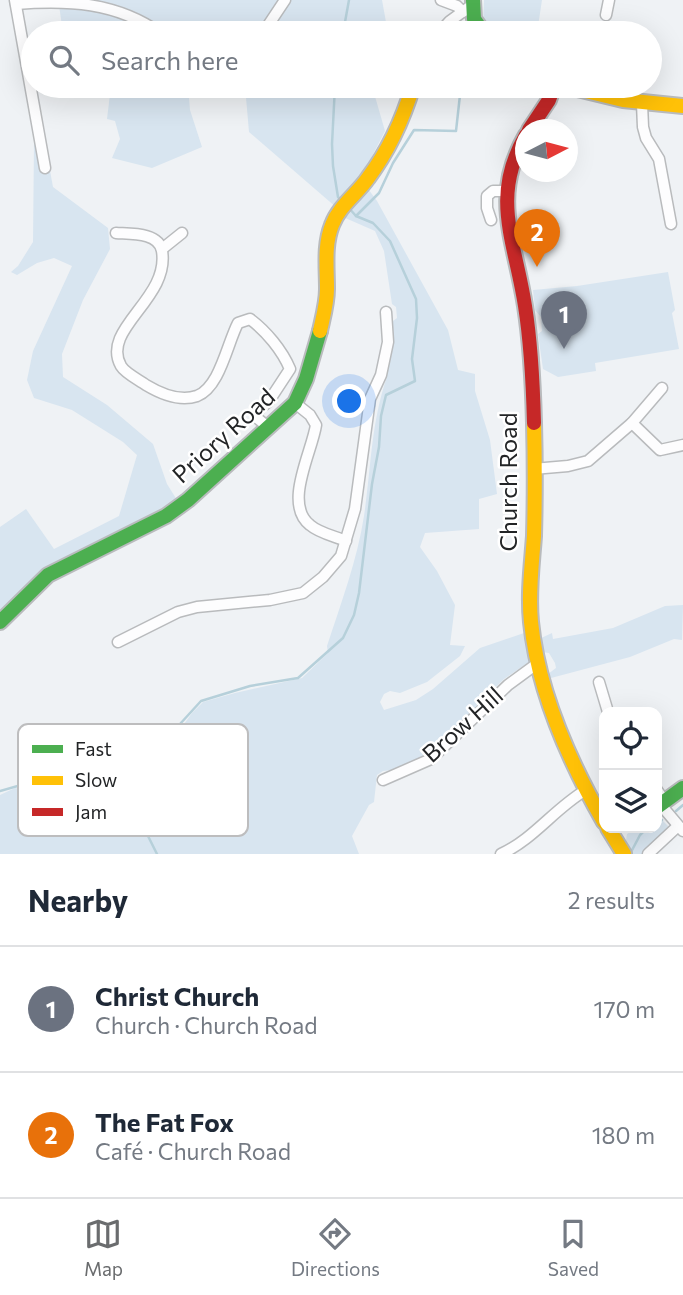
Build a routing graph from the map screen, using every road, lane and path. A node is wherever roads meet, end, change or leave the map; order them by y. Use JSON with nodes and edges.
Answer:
{"nodes":[{"id":1,"x":285,"y":0,"type":"edge"},
{"id":2,"x":442,"y":0,"type":"edge"},
{"id":3,"x":608,"y":0,"type":"edge"},
{"id":4,"x":15,"y":2,"type":"edge"},
{"id":5,"x":469,"y":6,"type":"edge"},
{"id":6,"x":607,"y":15,"type":"dead end"},
{"id":7,"x":142,"y":21,"type":"edge"},
{"id":8,"x":271,"y":21,"type":"edge"},
{"id":9,"x":452,"y":21,"type":"edge"},
{"id":10,"x":21,"y":35,"type":"edge"},
{"id":11,"x":32,"y":98,"type":"edge"},
{"id":12,"x":409,"y":98,"type":"edge"},
{"id":13,"x":550,"y":98,"type":"edge"},
{"id":14,"x":611,"y":98,"type":"edge"},
{"id":15,"x":642,"y":104,"type":"junction"},
{"id":16,"x":683,"y":106,"type":"edge"},
{"id":17,"x":536,"y":119,"type":"edge"},
{"id":18,"x":515,"y":153,"type":"edge"},
{"id":19,"x":45,"y":168,"type":"dead end"},
{"id":20,"x":505,"y":191,"type":"junction"},
{"id":21,"x":491,"y":220,"type":"dead end"},
{"id":22,"x":671,"y":224,"type":"dead end"},
{"id":23,"x":116,"y":233,"type":"dead end"},
{"id":24,"x":182,"y":233,"type":"dead end"},
{"id":25,"x":162,"y":249,"type":"junction"},
{"id":26,"x":386,"y":312,"type":"dead end"},
{"id":27,"x":662,"y":388,"type":"dead end"},
{"id":28,"x":295,"y":403,"type":"junction"},
{"id":29,"x":632,"y":423,"type":"junction"},
{"id":30,"x":268,"y":427,"type":"junction"},
{"id":31,"x":683,"y":445,"type":"edge"},
{"id":32,"x":533,"y":469,"type":"junction"},
{"id":33,"x":345,"y":541,"type":"junction"},
{"id":34,"x":0,"y":622,"type":"edge"},
{"id":35,"x":118,"y":642,"type":"dead end"},
{"id":36,"x":538,"y":663,"type":"junction"},
{"id":37,"x":599,"y":682,"type":"dead end"},
{"id":38,"x":606,"y":707,"type":"edge"},
{"id":39,"x":383,"y":780,"type":"dead end"},
{"id":40,"x":683,"y":788,"type":"edge"},
{"id":41,"x":586,"y":790,"type":"junction"},
{"id":42,"x":662,"y":800,"type":"edge"},
{"id":43,"x":662,"y":804,"type":"edge"},
{"id":44,"x":599,"y":813,"type":"edge"},
{"id":45,"x":680,"y":829,"type":"edge"},
{"id":46,"x":501,"y":854,"type":"edge"},
{"id":47,"x":648,"y":854,"type":"edge"}],
"edges":[{"from":1,"to":8,"type":"street"},
{"from":2,"to":5,"type":"street"},
{"from":3,"to":6,"type":"street"},
{"from":4,"to":7,"type":"street"},
{"from":4,"to":10,"type":"street"},
{"from":5,"to":9,"type":"street"},
{"from":11,"to":19,"type":"street"},
{"from":12,"to":28,"type":"street","name":"Priory Road"},
{"from":13,"to":17,"type":"street"},
{"from":14,"to":15,"type":"street"},
{"from":15,"to":16,"type":"street"},
{"from":15,"to":22,"type":"street"},
{"from":18,"to":20,"type":"street","name":"Church Road"},
{"from":20,"to":21,"type":"street"},
{"from":20,"to":32,"type":"street","name":"Church Road"},
{"from":23,"to":25,"type":"street"},
{"from":24,"to":25,"type":"street"},
{"from":25,"to":30,"type":"street"},
{"from":26,"to":33,"type":"street"},
{"from":27,"to":29,"type":"street"},
{"from":28,"to":30,"type":"street","name":"Priory Road"},
{"from":28,"to":33,"type":"street"},
{"from":29,"to":31,"type":"street"},
{"from":29,"to":32,"type":"street"},
{"from":30,"to":34,"type":"street","name":"Priory Road"},
{"from":32,"to":36,"type":"street","name":"Church Road"},
{"from":33,"to":35,"type":"street"},
{"from":36,"to":39,"type":"street","name":"Brow Hill"},
{"from":36,"to":41,"type":"street","name":"Church Road"},
{"from":37,"to":38,"type":"street"},
{"from":40,"to":42,"type":"street"},
{"from":41,"to":44,"type":"street","name":"Church Road"},
{"from":41,"to":46,"type":"street"},
{"from":43,"to":45,"type":"street"},
{"from":45,"to":47,"type":"street"}]}
